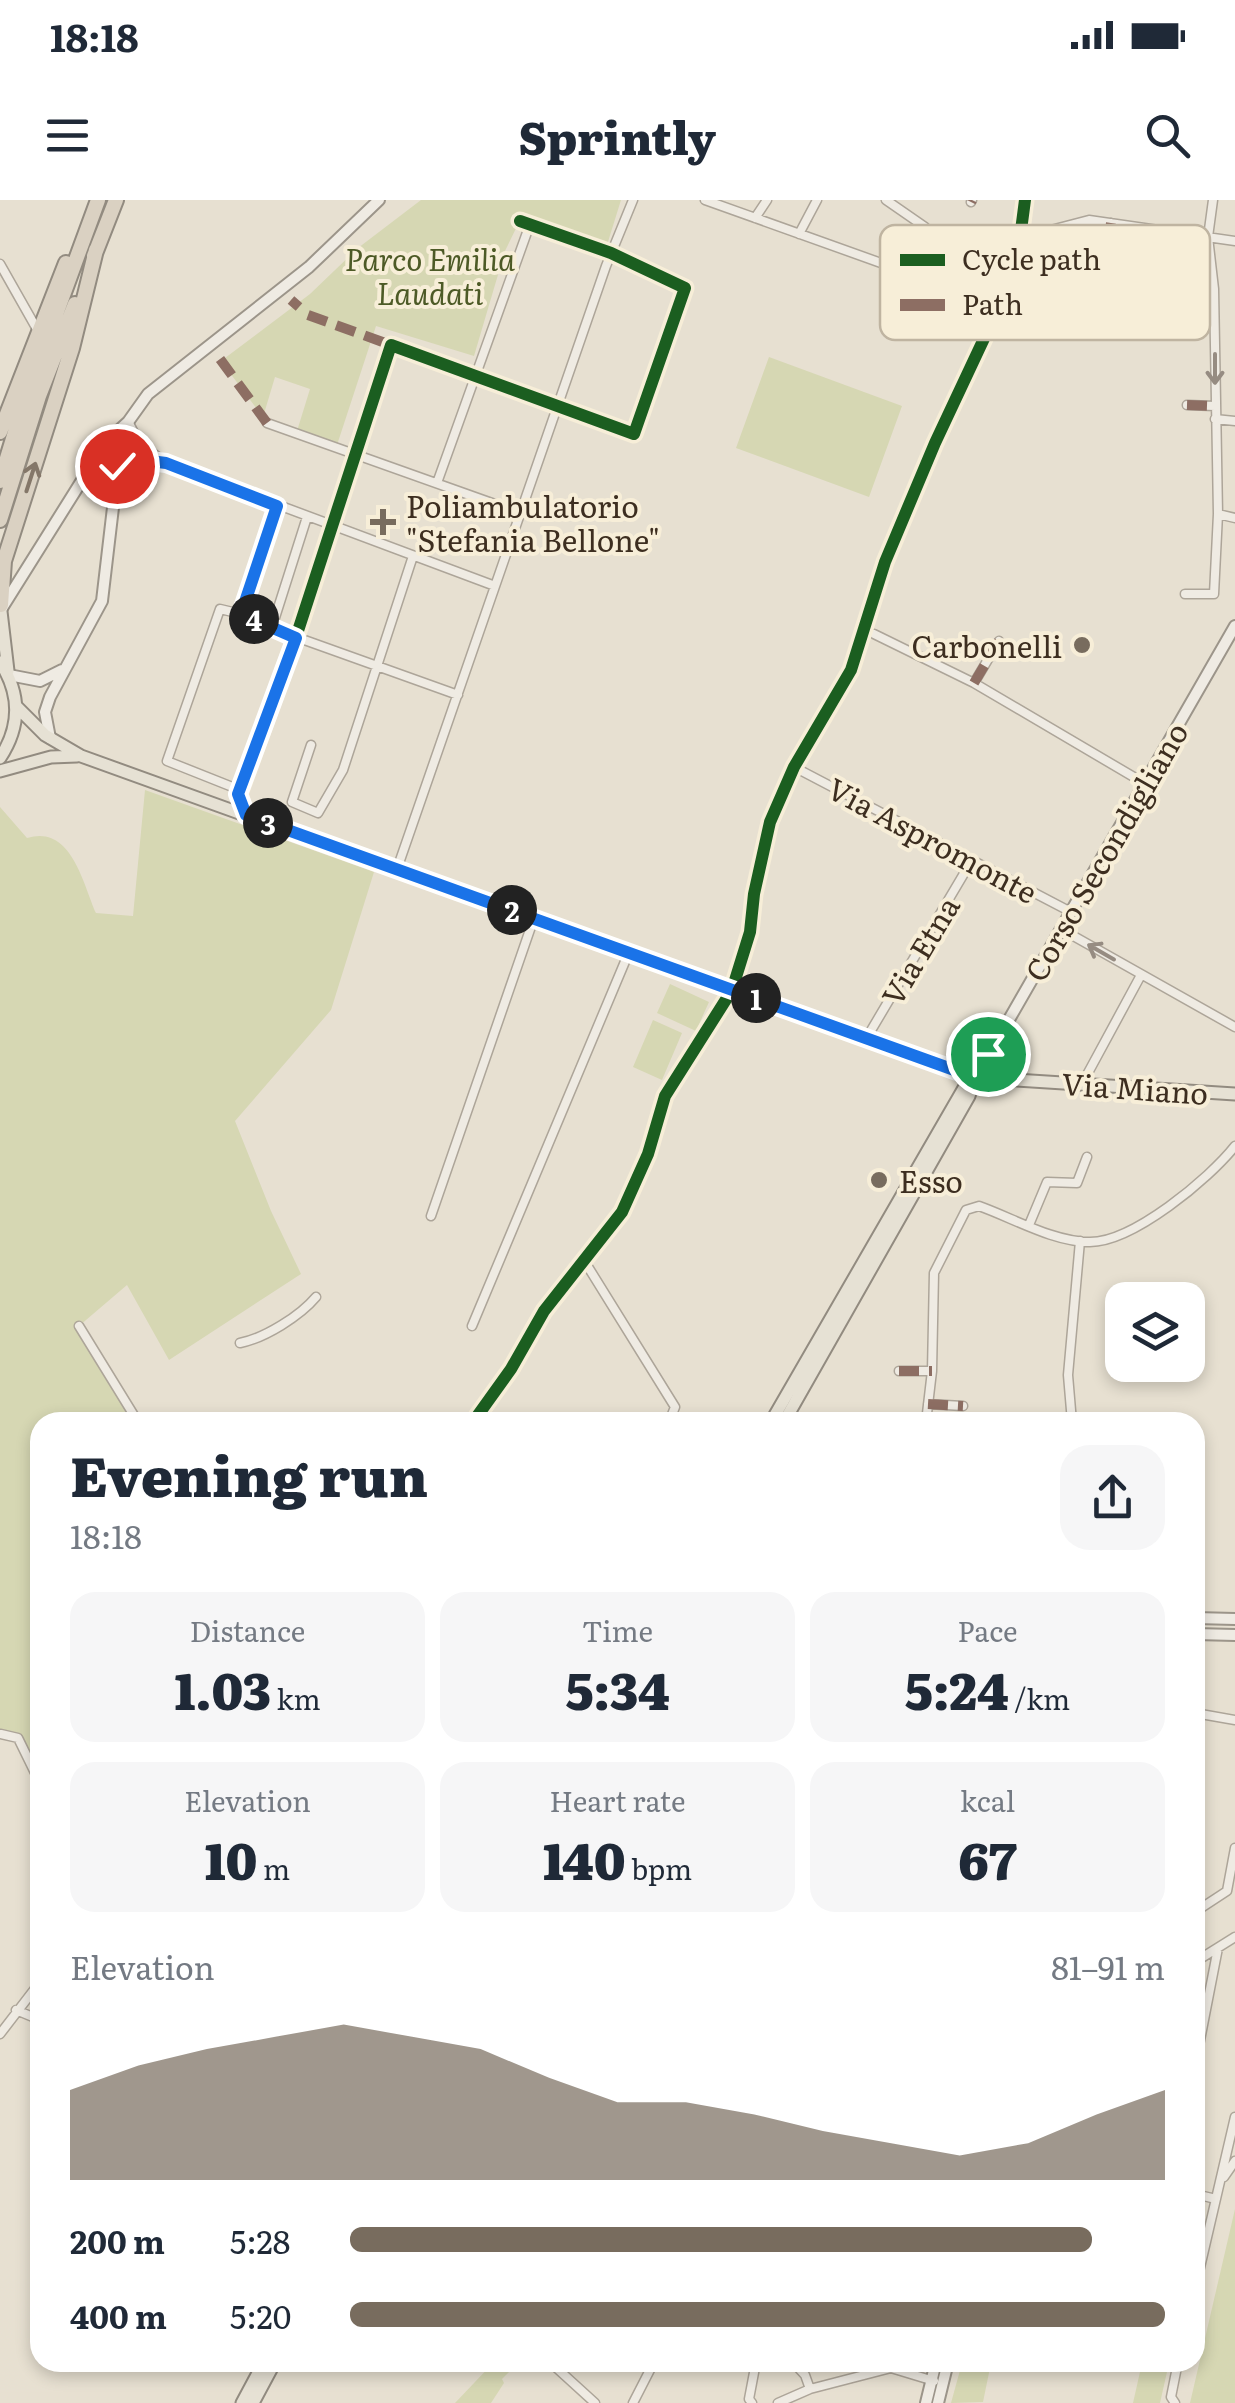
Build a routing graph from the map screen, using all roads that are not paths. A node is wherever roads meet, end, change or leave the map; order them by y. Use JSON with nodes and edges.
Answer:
{"nodes":[{"id":1,"x":98,"y":200,"type":"edge"},
{"id":2,"x":116,"y":200,"type":"edge"},
{"id":3,"x":379,"y":200,"type":"edge"},
{"id":4,"x":633,"y":200,"type":"edge"},
{"id":5,"x":704,"y":200,"type":"edge"},
{"id":6,"x":767,"y":200,"type":"edge"},
{"id":7,"x":817,"y":200,"type":"edge"},
{"id":8,"x":886,"y":200,"type":"edge"},
{"id":9,"x":1025,"y":200,"type":"edge"},
{"id":10,"x":1213,"y":200,"type":"edge"},
{"id":11,"x":755,"y":218,"type":"junction"},
{"id":12,"x":520,"y":220,"type":"dead end"},
{"id":13,"x":1111,"y":223,"type":"joint"},
{"id":14,"x":530,"y":224,"type":"junction"},
{"id":15,"x":923,"y":225,"type":"edge"},
{"id":16,"x":1022,"y":225,"type":"edge"},
{"id":17,"x":1071,"y":225,"type":"edge"},
{"id":18,"x":1124,"y":225,"type":"edge"},
{"id":19,"x":1210,"y":225,"type":"edge"},
{"id":20,"x":800,"y":234,"type":"junction"},
{"id":21,"x":1210,"y":237,"type":"edge"},
{"id":22,"x":1235,"y":241,"type":"edge"},
{"id":23,"x":96,"y":250,"type":"junction"},
{"id":24,"x":611,"y":253,"type":"junction"},
{"id":25,"x":1210,"y":254,"type":"edge"},
{"id":26,"x":880,"y":262,"type":"edge"},
{"id":27,"x":0,"y":264,"type":"edge"},
{"id":28,"x":38,"y":331,"type":"junction"},
{"id":29,"x":983,"y":340,"type":"edge"},
{"id":30,"x":476,"y":375,"type":"junction"},
{"id":31,"x":33,"y":394,"type":"junction"},
{"id":32,"x":1188,"y":405,"type":"dead end"},
{"id":33,"x":558,"y":406,"type":"junction"},
{"id":34,"x":1214,"y":406,"type":"junction"},
{"id":35,"x":1215,"y":419,"type":"junction"},
{"id":36,"x":1235,"y":421,"type":"edge"},
{"id":37,"x":128,"y":422,"type":"junction"},
{"id":38,"x":268,"y":423,"type":"dead end"},
{"id":39,"x":0,"y":432,"type":"edge"},
{"id":40,"x":106,"y":442,"type":"junction"},
{"id":41,"x":139,"y":442,"type":"junction"},
{"id":42,"x":121,"y":449,"type":"junction"},
{"id":43,"x":354,"y":456,"type":"junction"},
{"id":44,"x":166,"y":463,"type":"junction"},
{"id":45,"x":0,"y":482,"type":"edge"},
{"id":46,"x":436,"y":483,"type":"junction"},
{"id":47,"x":277,"y":506,"type":"junction"},
{"id":48,"x":520,"y":513,"type":"junction"},
{"id":49,"x":1218,"y":514,"type":"junction"},
{"id":50,"x":308,"y":517,"type":"junction"},
{"id":51,"x":1235,"y":518,"type":"edge"},
{"id":52,"x":0,"y":520,"type":"edge"},
{"id":53,"x":331,"y":526,"type":"junction"},
{"id":54,"x":413,"y":556,"type":"junction"},
{"id":55,"x":495,"y":586,"type":"junction"},
{"id":56,"x":1185,"y":594,"type":"dead end"},
{"id":57,"x":1,"y":606,"type":"edge"},
{"id":58,"x":241,"y":614,"type":"junction"},
{"id":59,"x":1235,"y":626,"type":"edge"},
{"id":60,"x":272,"y":627,"type":"junction"},
{"id":61,"x":874,"y":634,"type":"dead end"},
{"id":62,"x":296,"y":638,"type":"junction"},
{"id":63,"x":999,"y":641,"type":"dead end"},
{"id":64,"x":0,"y":662,"type":"edge"},
{"id":65,"x":377,"y":666,"type":"junction"},
{"id":66,"x":67,"y":667,"type":"junction"},
{"id":67,"x":9,"y":675,"type":"junction"},
{"id":68,"x":974,"y":682,"type":"junction"},
{"id":69,"x":458,"y":694,"type":"junction"},
{"id":70,"x":17,"y":707,"type":"junction"},
{"id":71,"x":51,"y":739,"type":"junction"},
{"id":72,"x":312,"y":746,"type":"dead end"},
{"id":73,"x":81,"y":756,"type":"junction"},
{"id":74,"x":0,"y":758,"type":"edge"},
{"id":75,"x":794,"y":767,"type":"junction"},
{"id":76,"x":0,"y":770,"type":"edge"},
{"id":77,"x":1144,"y":782,"type":"junction"},
{"id":78,"x":239,"y":792,"type":"junction"},
{"id":79,"x":218,"y":805,"type":"junction"},
{"id":80,"x":246,"y":815,"type":"junction"},
{"id":81,"x":972,"y":860,"type":"junction"},
{"id":82,"x":397,"y":870,"type":"junction"},
{"id":83,"x":1070,"y":912,"type":"junction"},
{"id":84,"x":534,"y":918,"type":"junction"},
{"id":85,"x":1061,"y":929,"type":"junction"},
{"id":86,"x":629,"y":952,"type":"junction"},
{"id":87,"x":1141,"y":976,"type":"junction"},
{"id":88,"x":732,"y":990,"type":"junction"},
{"id":89,"x":1235,"y":1028,"type":"edge"},
{"id":90,"x":866,"y":1040,"type":"junction"},
{"id":91,"x":976,"y":1077,"type":"junction"},
{"id":92,"x":1082,"y":1084,"type":"junction"},
{"id":93,"x":1235,"y":1096,"type":"edge"},
{"id":94,"x":1235,"y":1146,"type":"edge"},
{"id":95,"x":1086,"y":1157,"type":"dead end"},
{"id":96,"x":430,"y":1216,"type":"dead end"},
{"id":97,"x":1029,"y":1225,"type":"junction"},
{"id":98,"x":1080,"y":1241,"type":"junction"},
{"id":99,"x":585,"y":1262,"type":"junction"},
{"id":100,"x":316,"y":1296,"type":"dead end"},
{"id":101,"x":79,"y":1326,"type":"dead end"},
{"id":102,"x":472,"y":1326,"type":"dead end"},
{"id":103,"x":240,"y":1343,"type":"dead end"},
{"id":104,"x":899,"y":1371,"type":"dead end"},
{"id":105,"x":932,"y":1371,"type":"junction"},
{"id":106,"x":928,"y":1404,"type":"junction"},
{"id":107,"x":963,"y":1406,"type":"dead end"},
{"id":108,"x":132,"y":1412,"type":"edge"},
{"id":109,"x":480,"y":1412,"type":"edge"},
{"id":110,"x":674,"y":1412,"type":"edge"},
{"id":111,"x":778,"y":1412,"type":"edge"},
{"id":112,"x":790,"y":1412,"type":"edge"},
{"id":113,"x":927,"y":1412,"type":"edge"},
{"id":114,"x":1071,"y":1412,"type":"edge"},
{"id":115,"x":1205,"y":1618,"type":"edge"},
{"id":116,"x":1235,"y":1620,"type":"edge"},
{"id":117,"x":1205,"y":1634,"type":"edge"},
{"id":118,"x":1235,"y":1635,"type":"edge"},
{"id":119,"x":1205,"y":1715,"type":"edge"},
{"id":120,"x":1235,"y":1720,"type":"edge"},
{"id":121,"x":1,"y":1734,"type":"edge"},
{"id":122,"x":30,"y":1762,"type":"edge"},
{"id":123,"x":1235,"y":1848,"type":"edge"},
{"id":124,"x":1205,"y":1905,"type":"edge"},
{"id":125,"x":1235,"y":1937,"type":"edge"},
{"id":126,"x":1218,"y":1948,"type":"junction"},
{"id":127,"x":1205,"y":1956,"type":"edge"},
{"id":128,"x":30,"y":1994,"type":"edge"},
{"id":129,"x":16,"y":2010,"type":"junction"},
{"id":130,"x":1205,"y":2015,"type":"edge"},
{"id":131,"x":30,"y":2016,"type":"edge"},
{"id":132,"x":0,"y":2034,"type":"edge"},
{"id":133,"x":1235,"y":2117,"type":"edge"},
{"id":134,"x":1235,"y":2161,"type":"edge"},
{"id":135,"x":1221,"y":2181,"type":"junction"},
{"id":136,"x":1205,"y":2196,"type":"edge"},
{"id":137,"x":1216,"y":2198,"type":"junction"},
{"id":138,"x":1205,"y":2246,"type":"edge"},
{"id":139,"x":259,"y":2372,"type":"edge"},
{"id":140,"x":270,"y":2372,"type":"edge"},
{"id":141,"x":561,"y":2372,"type":"edge"},
{"id":142,"x":649,"y":2372,"type":"edge"},
{"id":143,"x":754,"y":2372,"type":"edge"},
{"id":144,"x":802,"y":2372,"type":"edge"},
{"id":145,"x":875,"y":2372,"type":"edge"},
{"id":146,"x":903,"y":2372,"type":"edge"},
{"id":147,"x":936,"y":2372,"type":"edge"},
{"id":148,"x":943,"y":2372,"type":"edge"},
{"id":149,"x":1176,"y":2372,"type":"edge"},
{"id":150,"x":937,"y":2383,"type":"junction"},
{"id":151,"x":810,"y":2389,"type":"junction"},
{"id":152,"x":242,"y":2403,"type":"edge"},
{"id":153,"x":253,"y":2403,"type":"edge"},
{"id":154,"x":595,"y":2403,"type":"edge"},
{"id":155,"x":633,"y":2403,"type":"edge"},
{"id":156,"x":752,"y":2403,"type":"edge"},
{"id":157,"x":778,"y":2403,"type":"edge"},
{"id":158,"x":926,"y":2403,"type":"edge"},
{"id":159,"x":938,"y":2403,"type":"edge"},
{"id":160,"x":1175,"y":2403,"type":"edge"}],
"edges":[{"from":1,"to":28,"type":"highway"},
{"from":1,"to":31,"type":"highway"},
{"from":2,"to":23,"type":"highway"},
{"from":3,"to":37,"type":"main road"},
{"from":4,"to":24,"type":"street"},
{"from":5,"to":11,"type":"street"},
{"from":6,"to":11,"type":"street"},
{"from":7,"to":20,"type":"street"},
{"from":8,"to":15,"type":"street"},
{"from":9,"to":16,"type":"street"},
{"from":10,"to":19,"type":"street"},
{"from":11,"to":20,"type":"street"},
{"from":12,"to":14,"type":"street"},
{"from":13,"to":17,"type":"street"},
{"from":13,"to":18,"type":"street"},
{"from":14,"to":24,"type":"street"},
{"from":14,"to":30,"type":"street"},
{"from":20,"to":26,"type":"street"},
{"from":21,"to":22,"type":"street"},
{"from":23,"to":31,"type":"highway"},
{"from":57,"to":23,"type":"highway","one_way":true},
{"from":24,"to":33,"type":"street"},
{"from":24,"to":33,"type":"street"},
{"from":25,"to":34,"type":"street","one_way":true},
{"from":27,"to":28,"type":"street"},
{"from":28,"to":39,"type":"highway"},
{"from":29,"to":75,"type":"street"},
{"from":30,"to":33,"type":"street"},
{"from":30,"to":43,"type":"street"},
{"from":30,"to":46,"type":"street"},
{"from":31,"to":45,"type":"highway"},
{"from":31,"to":52,"type":"highway"},
{"from":32,"to":34,"type":"street"},
{"from":33,"to":48,"type":"street"},
{"from":34,"to":35,"type":"street"},
{"from":35,"to":36,"type":"street"},
{"from":35,"to":49,"type":"street"},
{"from":37,"to":40,"type":"main road"},
{"from":37,"to":41,"type":"street"},
{"from":37,"to":42,"type":"main road"},
{"from":38,"to":43,"type":"street"},
{"from":40,"to":42,"type":"main road"},
{"from":40,"to":57,"type":"main road"},
{"from":41,"to":42,"type":"street"},
{"from":41,"to":44,"type":"street"},
{"from":42,"to":44,"type":"street"},
{"from":42,"to":66,"type":"main road"},
{"from":43,"to":46,"type":"street"},
{"from":43,"to":53,"type":"street"},
{"from":44,"to":47,"type":"street"},
{"from":46,"to":48,"type":"street"},
{"from":47,"to":50,"type":"street"},
{"from":47,"to":58,"type":"street"},
{"from":48,"to":55,"type":"street"},
{"from":49,"to":51,"type":"street"},
{"from":49,"to":56,"type":"street"},
{"from":50,"to":53,"type":"street"},
{"from":50,"to":60,"type":"street"},
{"from":53,"to":54,"type":"street"},
{"from":53,"to":62,"type":"street"},
{"from":54,"to":55,"type":"street"},
{"from":54,"to":65,"type":"street"},
{"from":55,"to":69,"type":"street"},
{"from":57,"to":67,"type":"main road"},
{"from":58,"to":60,"type":"street"},
{"from":58,"to":78,"type":"street"},
{"from":59,"to":77,"type":"main road","name":"Corso Secondigliano"},
{"from":60,"to":62,"type":"street"},
{"from":61,"to":68,"type":"street"},
{"from":62,"to":65,"type":"street"},
{"from":62,"to":78,"type":"street"},
{"from":63,"to":68,"type":"street"},
{"from":64,"to":67,"type":"main road"},
{"from":65,"to":69,"type":"street"},
{"from":65,"to":72,"type":"street"},
{"from":66,"to":67,"type":"main road"},
{"from":66,"to":71,"type":"main road"},
{"from":67,"to":70,"type":"main road"},
{"from":68,"to":77,"type":"street"},
{"from":69,"to":82,"type":"street"},
{"from":70,"to":71,"type":"main road","name":"Via Miano"},
{"from":70,"to":74,"type":"main road"},
{"from":71,"to":73,"type":"main road","name":"Via Miano"},
{"from":73,"to":76,"type":"main road"},
{"from":73,"to":79,"type":"main road","name":"Via Miano"},
{"from":75,"to":81,"type":"street","name":"Via Aspromonte"},
{"from":75,"to":88,"type":"street"},
{"from":77,"to":83,"type":"main road","name":"Corso Secondigliano"},
{"from":78,"to":79,"type":"street"},
{"from":78,"to":80,"type":"street"},
{"from":79,"to":80,"type":"main road","name":"Via Miano"},
{"from":80,"to":82,"type":"main road","name":"Via Miano"},
{"from":81,"to":83,"type":"street","name":"Via Aspromonte"},
{"from":81,"to":90,"type":"street","name":"Via Etna"},
{"from":82,"to":84,"type":"main road","name":"Via Miano"},
{"from":83,"to":85,"type":"main road","name":"Corso Secondigliano"},
{"from":84,"to":86,"type":"main road","name":"Via Miano"},
{"from":84,"to":96,"type":"street"},
{"from":87,"to":85,"type":"street","one_way":true},
{"from":85,"to":91,"type":"main road","name":"Corso Secondigliano"},
{"from":86,"to":88,"type":"main road","name":"Via Miano"},
{"from":86,"to":102,"type":"street"},
{"from":87,"to":89,"type":"street"},
{"from":87,"to":92,"type":"street"},
{"from":88,"to":90,"type":"main road","name":"Via Miano"},
{"from":88,"to":99,"type":"street"},
{"from":90,"to":91,"type":"main road","name":"Via Miano"},
{"from":91,"to":92,"type":"main road","name":"Via Miano"},
{"from":91,"to":111,"type":"main road"},
{"from":91,"to":112,"type":"main road"},
{"from":92,"to":93,"type":"main road","name":"Via Miano"},
{"from":94,"to":98,"type":"street"},
{"from":95,"to":97,"type":"street"},
{"from":97,"to":98,"type":"street"},
{"from":97,"to":105,"type":"street"},
{"from":98,"to":114,"type":"street"},
{"from":99,"to":109,"type":"street"},
{"from":99,"to":110,"type":"street"},
{"from":100,"to":103,"type":"street"},
{"from":101,"to":108,"type":"street"},
{"from":104,"to":105,"type":"street"},
{"from":105,"to":106,"type":"street"},
{"from":106,"to":107,"type":"street"},
{"from":106,"to":113,"type":"street"},
{"from":115,"to":116,"type":"main road"},
{"from":117,"to":118,"type":"main road"},
{"from":119,"to":120,"type":"street"},
{"from":121,"to":122,"type":"street"},
{"from":123,"to":124,"type":"street"},
{"from":125,"to":126,"type":"street"},
{"from":126,"to":127,"type":"street"},
{"from":126,"to":130,"type":"street"},
{"from":128,"to":129,"type":"street"},
{"from":129,"to":131,"type":"street"},
{"from":129,"to":132,"type":"street"},
{"from":133,"to":135,"type":"street"},
{"from":134,"to":135,"type":"street"},
{"from":135,"to":137,"type":"street"},
{"from":136,"to":137,"type":"street"},
{"from":137,"to":138,"type":"street"},
{"from":139,"to":152,"type":"main road"},
{"from":140,"to":153,"type":"main road"},
{"from":141,"to":154,"type":"street"},
{"from":142,"to":155,"type":"street"},
{"from":143,"to":156,"type":"street"},
{"from":144,"to":151,"type":"street"},
{"from":145,"to":151,"type":"street"},
{"from":146,"to":150,"type":"street"},
{"from":147,"to":150,"type":"main road"},
{"from":148,"to":150,"type":"main road"},
{"from":149,"to":160,"type":"street"},
{"from":150,"to":158,"type":"main road"},
{"from":150,"to":159,"type":"main road"},
{"from":151,"to":157,"type":"street"}]}
